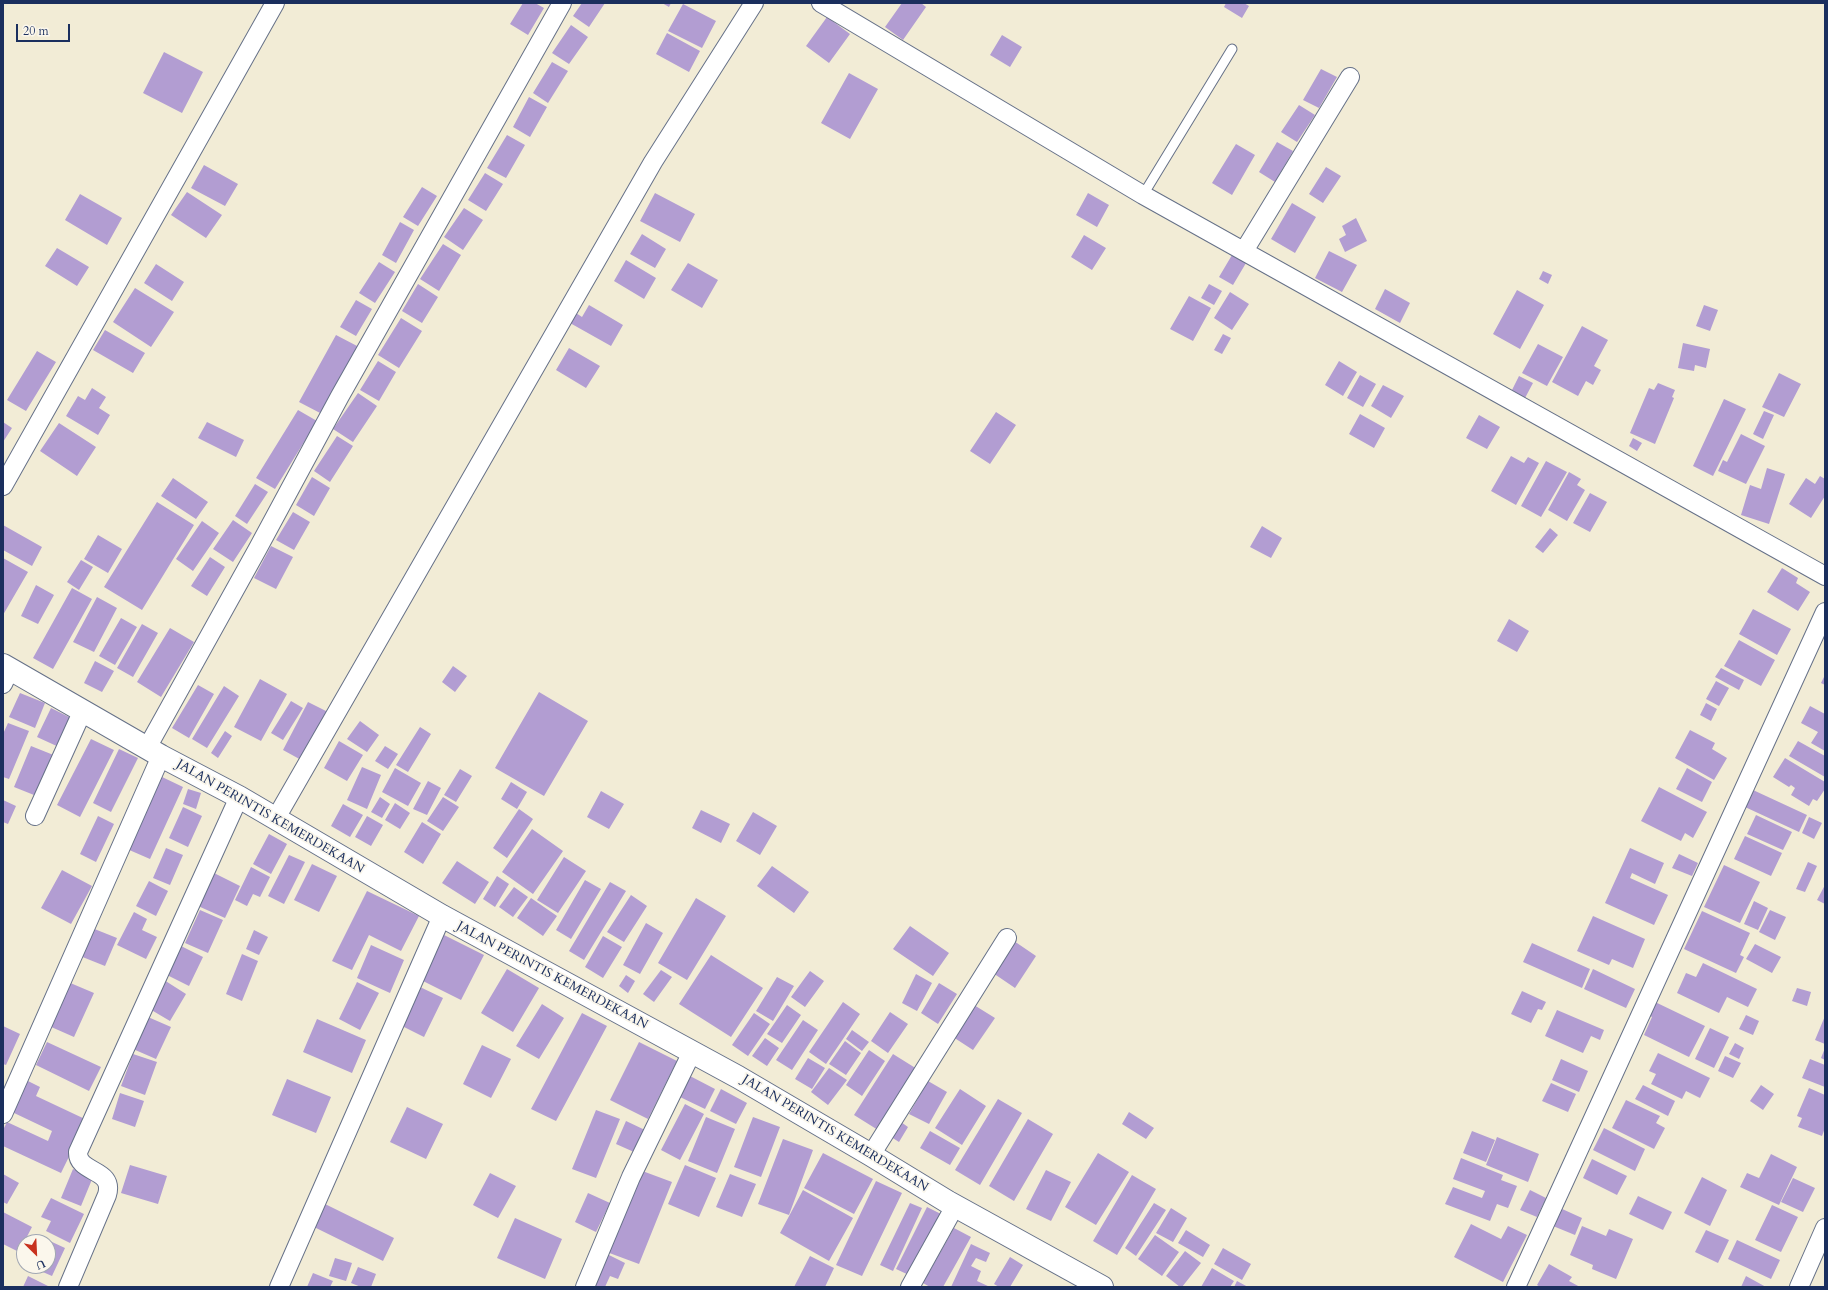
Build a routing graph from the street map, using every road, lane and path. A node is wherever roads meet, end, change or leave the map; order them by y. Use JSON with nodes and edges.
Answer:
{"nodes":[{"id":1,"x":276,"y":3,"type":"edge"},
{"id":2,"x":562,"y":3,"type":"edge"},
{"id":3,"x":754,"y":3,"type":"edge"},
{"id":4,"x":821,"y":3,"type":"edge"},
{"id":5,"x":1232,"y":49,"type":"dead end"},
{"id":6,"x":1350,"y":77,"type":"dead end"},
{"id":7,"x":1143,"y":195,"type":"junction"},
{"id":8,"x":1244,"y":252,"type":"junction"},
{"id":9,"x":3,"y":486,"type":"edge"},
{"id":10,"x":1825,"y":576,"type":"edge"},
{"id":11,"x":1825,"y":612,"type":"edge"},
{"id":12,"x":5,"y":673,"type":"edge"},
{"id":13,"x":83,"y":710,"type":"junction"},
{"id":14,"x":154,"y":752,"type":"junction"},
{"id":15,"x":239,"y":797,"type":"junction"},
{"id":16,"x":35,"y":816,"type":"dead end"},
{"id":17,"x":276,"y":818,"type":"junction"},
{"id":18,"x":442,"y":916,"type":"junction"},
{"id":19,"x":1006,"y":938,"type":"dead end"},
{"id":20,"x":692,"y":1052,"type":"junction"},
{"id":21,"x":3,"y":1114,"type":"edge"},
{"id":22,"x":871,"y":1155,"type":"junction"},
{"id":23,"x":955,"y":1206,"type":"junction"},
{"id":24,"x":1825,"y":1228,"type":"edge"},
{"id":25,"x":68,"y":1287,"type":"edge"},
{"id":26,"x":279,"y":1287,"type":"edge"},
{"id":27,"x":585,"y":1287,"type":"edge"},
{"id":28,"x":910,"y":1287,"type":"edge"},
{"id":29,"x":1102,"y":1287,"type":"edge"},
{"id":30,"x":1516,"y":1287,"type":"edge"},
{"id":31,"x":1799,"y":1287,"type":"edge"}],
"edges":[{"from":1,"to":9,"type":"street"},
{"from":2,"to":14,"type":"street"},
{"from":3,"to":17,"type":"street"},
{"from":4,"to":7,"type":"street"},
{"from":5,"to":7,"type":"lane"},
{"from":6,"to":8,"type":"street"},
{"from":7,"to":8,"type":"street"},
{"from":8,"to":10,"type":"street"},
{"from":11,"to":30,"type":"street"},
{"from":12,"to":13,"type":"street","name":"JALAN PERINTIS KEMERDEKAAN"},
{"from":13,"to":14,"type":"street","name":"JALAN PERINTIS KEMERDEKAAN"},
{"from":13,"to":16,"type":"street"},
{"from":14,"to":15,"type":"street","name":"JALAN PERINTIS KEMERDEKAAN"},
{"from":14,"to":21,"type":"street"},
{"from":15,"to":17,"type":"street","name":"JALAN PERINTIS KEMERDEKAAN"},
{"from":15,"to":25,"type":"street"},
{"from":17,"to":18,"type":"street","name":"JALAN PERINTIS KEMERDEKAAN"},
{"from":18,"to":20,"type":"street","name":"JALAN PERINTIS KEMERDEKAAN"},
{"from":18,"to":26,"type":"street"},
{"from":19,"to":22,"type":"street"},
{"from":20,"to":22,"type":"street","name":"JALAN PERINTIS KEMERDEKAAN"},
{"from":20,"to":27,"type":"street"},
{"from":22,"to":23,"type":"street","name":"JALAN PERINTIS KEMERDEKAAN"},
{"from":23,"to":28,"type":"street"},
{"from":23,"to":29,"type":"street","name":"JALAN PERINTIS KEMERDEKAAN"},
{"from":24,"to":31,"type":"street"}]}
